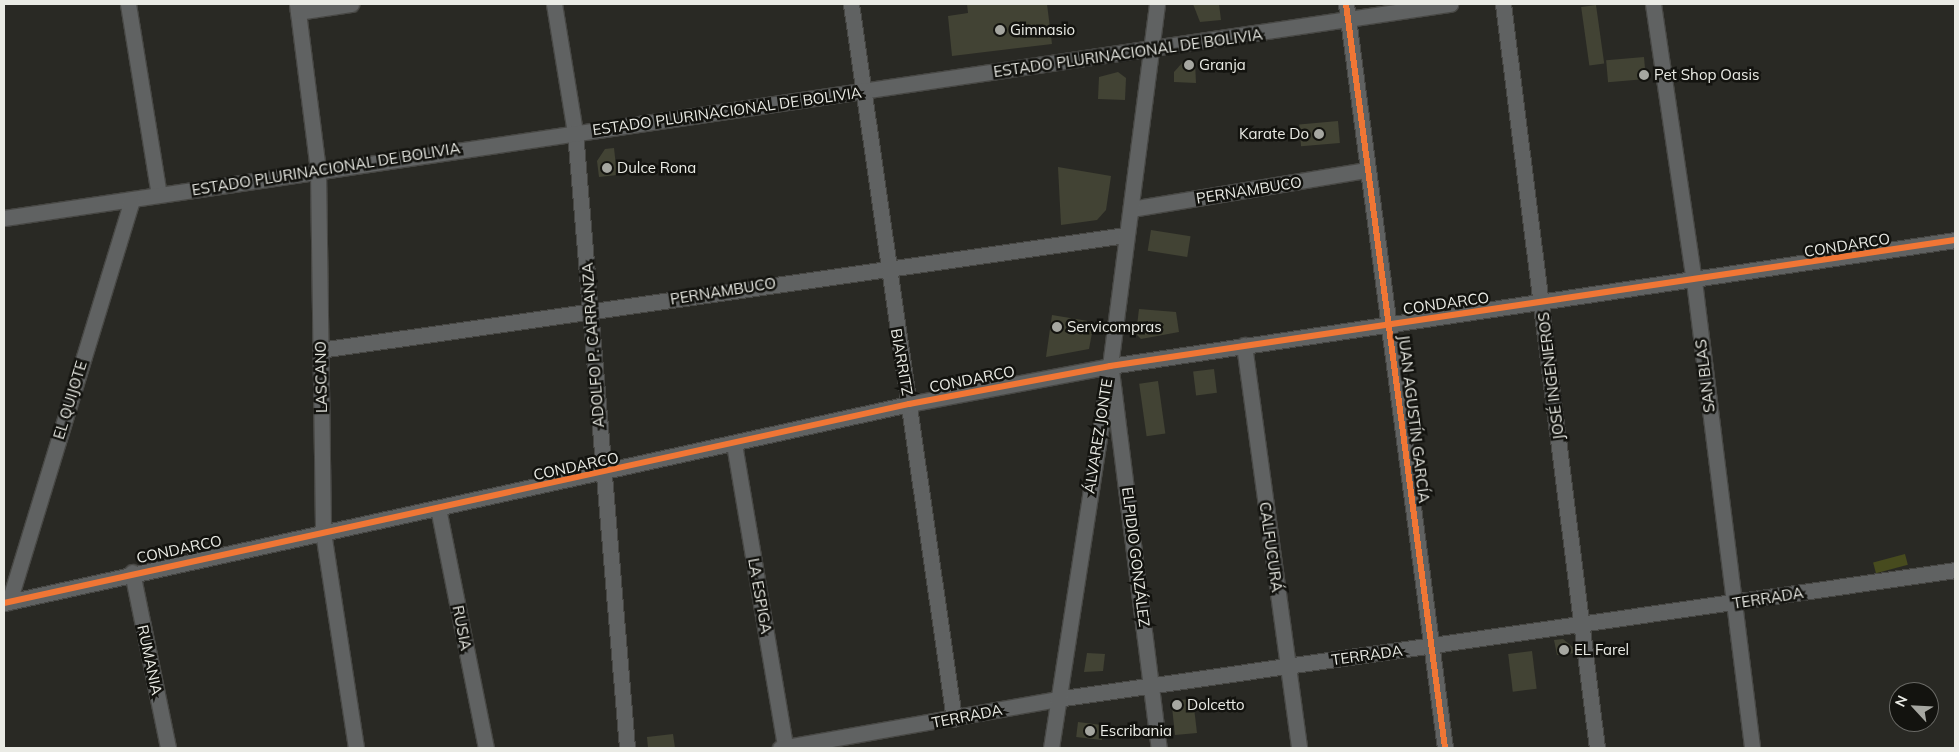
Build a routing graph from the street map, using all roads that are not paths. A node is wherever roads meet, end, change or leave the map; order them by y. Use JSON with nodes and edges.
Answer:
{"nodes":[{"id":1,"x":128,"y":4,"type":"edge"},
{"id":2,"x":351,"y":4,"type":"edge"},
{"id":3,"x":554,"y":4,"type":"edge"},
{"id":4,"x":851,"y":4,"type":"edge"},
{"id":5,"x":1157,"y":4,"type":"edge"},
{"id":6,"x":1346,"y":4,"type":"edge"},
{"id":7,"x":1450,"y":4,"type":"edge"},
{"id":8,"x":1503,"y":4,"type":"edge"},
{"id":9,"x":1653,"y":4,"type":"edge"},
{"id":10,"x":297,"y":8,"type":"edge"},
{"id":11,"x":1348,"y":19,"type":"junction"},
{"id":12,"x":1153,"y":51,"type":"junction"},
{"id":13,"x":864,"y":92,"type":"junction"},
{"id":14,"x":575,"y":132,"type":"junction"},
{"id":15,"x":318,"y":170,"type":"junction"},
{"id":16,"x":1367,"y":170,"type":"junction"},
{"id":17,"x":159,"y":195,"type":"junction"},
{"id":18,"x":132,"y":199,"type":"junction"},
{"id":19,"x":1131,"y":209,"type":"junction"},
{"id":20,"x":4,"y":218,"type":"edge"},
{"id":21,"x":1126,"y":235,"type":"junction"},
{"id":22,"x":1955,"y":240,"type":"edge"},
{"id":23,"x":886,"y":266,"type":"junction"},
{"id":24,"x":1694,"y":281,"type":"junction"},
{"id":25,"x":1542,"y":302,"type":"junction"},
{"id":26,"x":592,"y":311,"type":"junction"},
{"id":27,"x":1389,"y":324,"type":"junction"},
{"id":28,"x":1244,"y":346,"type":"junction"},
{"id":29,"x":320,"y":350,"type":"junction"},
{"id":30,"x":1110,"y":366,"type":"junction"},
{"id":31,"x":909,"y":404,"type":"junction"},
{"id":32,"x":734,"y":444,"type":"junction"},
{"id":33,"x":601,"y":473,"type":"junction"},
{"id":34,"x":438,"y":508,"type":"junction"},
{"id":35,"x":323,"y":532,"type":"junction"},
{"id":36,"x":1955,"y":570,"type":"edge"},
{"id":37,"x":132,"y":572,"type":"junction"},
{"id":38,"x":6,"y":602,"type":"edge"},
{"id":39,"x":1733,"y":604,"type":"junction"},
{"id":40,"x":1580,"y":623,"type":"junction"},
{"id":41,"x":1431,"y":646,"type":"junction"},
{"id":42,"x":1287,"y":667,"type":"junction"},
{"id":43,"x":1152,"y":687,"type":"junction"},
{"id":44,"x":1057,"y":699,"type":"junction"},
{"id":45,"x":954,"y":719,"type":"junction"},
{"id":46,"x":168,"y":748,"type":"edge"},
{"id":47,"x":356,"y":748,"type":"edge"},
{"id":48,"x":486,"y":748,"type":"edge"},
{"id":49,"x":627,"y":748,"type":"edge"},
{"id":50,"x":783,"y":748,"type":"edge"},
{"id":51,"x":1051,"y":748,"type":"edge"},
{"id":52,"x":1159,"y":748,"type":"edge"},
{"id":53,"x":1299,"y":748,"type":"edge"},
{"id":54,"x":1445,"y":748,"type":"edge"},
{"id":55,"x":1597,"y":748,"type":"edge"},
{"id":56,"x":1752,"y":748,"type":"edge"}],
"edges":[{"from":1,"to":17,"type":"street"},
{"from":2,"to":10,"type":"street"},
{"from":3,"to":14,"type":"street","name":"ADOLFO P. CARRANZA"},
{"from":4,"to":13,"type":"street","name":"BIARRITZ"},
{"from":5,"to":12,"type":"street","name":"ÁLVAREZ JONTE"},
{"from":6,"to":11,"type":"street","name":"JUAN AGUSTÍN GARCÍA"},
{"from":7,"to":11,"type":"street","name":"ESTADO PLURINACIONAL DE BOLIVIA"},
{"from":8,"to":25,"type":"street","name":"JOSÉ INGENIEROS"},
{"from":9,"to":24,"type":"street","name":"SAN BLAS"},
{"from":10,"to":15,"type":"street","name":"LASCANO"},
{"from":11,"to":12,"type":"street","name":"ESTADO PLURINACIONAL DE BOLIVIA"},
{"from":11,"to":16,"type":"street","name":"JUAN AGUSTÍN GARCÍA"},
{"from":12,"to":13,"type":"street","name":"ESTADO PLURINACIONAL DE BOLIVIA"},
{"from":12,"to":19,"type":"street","name":"ÁLVAREZ JONTE"},
{"from":13,"to":14,"type":"street","name":"ESTADO PLURINACIONAL DE BOLIVIA"},
{"from":13,"to":23,"type":"street","name":"BIARRITZ"},
{"from":14,"to":15,"type":"street","name":"ESTADO PLURINACIONAL DE BOLIVIA"},
{"from":14,"to":26,"type":"street","name":"ADOLFO P. CARRANZA"},
{"from":15,"to":17,"type":"street","name":"ESTADO PLURINACIONAL DE BOLIVIA"},
{"from":15,"to":29,"type":"street","name":"LASCANO"},
{"from":16,"to":19,"type":"street","name":"PERNAMBUCO"},
{"from":16,"to":27,"type":"street","name":"JUAN AGUSTÍN GARCÍA"},
{"from":17,"to":18,"type":"street","name":"ESTADO PLURINACIONAL DE BOLIVIA"},
{"from":18,"to":20,"type":"street","name":"ESTADO PLURINACIONAL DE BOLIVIA"},
{"from":18,"to":38,"type":"street","name":"EL QUIJOTE"},
{"from":19,"to":21,"type":"street","name":"ÁLVAREZ JONTE"},
{"from":21,"to":23,"type":"street","name":"PERNAMBUCO"},
{"from":21,"to":30,"type":"street","name":"ÁLVAREZ JONTE"},
{"from":22,"to":24,"type":"street","name":"CONDARCO"},
{"from":23,"to":26,"type":"street","name":"PERNAMBUCO"},
{"from":23,"to":31,"type":"street","name":"BIARRITZ"},
{"from":24,"to":25,"type":"street","name":"CONDARCO"},
{"from":24,"to":39,"type":"street","name":"SAN BLAS"},
{"from":25,"to":27,"type":"street","name":"CONDARCO"},
{"from":25,"to":40,"type":"street","name":"JOSÉ INGENIEROS"},
{"from":26,"to":29,"type":"street","name":"PERNAMBUCO"},
{"from":26,"to":33,"type":"street","name":"ADOLFO P. CARRANZA"},
{"from":27,"to":28,"type":"street","name":"CONDARCO"},
{"from":27,"to":41,"type":"street","name":"JUAN AGUSTÍN GARCÍA"},
{"from":28,"to":30,"type":"street","name":"CONDARCO"},
{"from":28,"to":42,"type":"street","name":"CALFUCURÁ"},
{"from":29,"to":35,"type":"street","name":"LASCANO"},
{"from":30,"to":31,"type":"street","name":"CONDARCO"},
{"from":30,"to":43,"type":"street","name":"ELPIDIO GONZÁLEZ"},
{"from":30,"to":44,"type":"street","name":"ÁLVAREZ JONTE"},
{"from":31,"to":32,"type":"street","name":"CONDARCO"},
{"from":31,"to":45,"type":"street","name":"BIARRITZ"},
{"from":32,"to":33,"type":"street","name":"CONDARCO"},
{"from":32,"to":50,"type":"street","name":"LA ESPIGA"},
{"from":33,"to":34,"type":"street","name":"CONDARCO"},
{"from":33,"to":49,"type":"street","name":"ADOLFO P. CARRANZA"},
{"from":34,"to":35,"type":"street","name":"CONDARCO"},
{"from":34,"to":48,"type":"street","name":"RUSIA"},
{"from":35,"to":37,"type":"street","name":"CONDARCO"},
{"from":35,"to":47,"type":"street","name":"LASCANO"},
{"from":36,"to":39,"type":"street","name":"TERRADA"},
{"from":37,"to":38,"type":"street","name":"CONDARCO"},
{"from":37,"to":46,"type":"street","name":"RUMANIA"},
{"from":39,"to":40,"type":"street","name":"TERRADA"},
{"from":39,"to":56,"type":"street","name":"SAN BLAS"},
{"from":40,"to":41,"type":"street","name":"TERRADA"},
{"from":40,"to":55,"type":"street","name":"JOSÉ INGENIEROS"},
{"from":41,"to":42,"type":"street","name":"TERRADA"},
{"from":41,"to":54,"type":"street","name":"JUAN AGUSTÍN GARCÍA"},
{"from":42,"to":43,"type":"street","name":"TERRADA"},
{"from":42,"to":53,"type":"street","name":"CALFUCURÁ"},
{"from":43,"to":44,"type":"street","name":"TERRADA"},
{"from":43,"to":52,"type":"street","name":"ELPIDIO GONZÁLEZ"},
{"from":44,"to":45,"type":"street","name":"TERRADA"},
{"from":44,"to":51,"type":"street","name":"ÁLVAREZ JONTE"},
{"from":45,"to":50,"type":"street","name":"TERRADA"}]}
